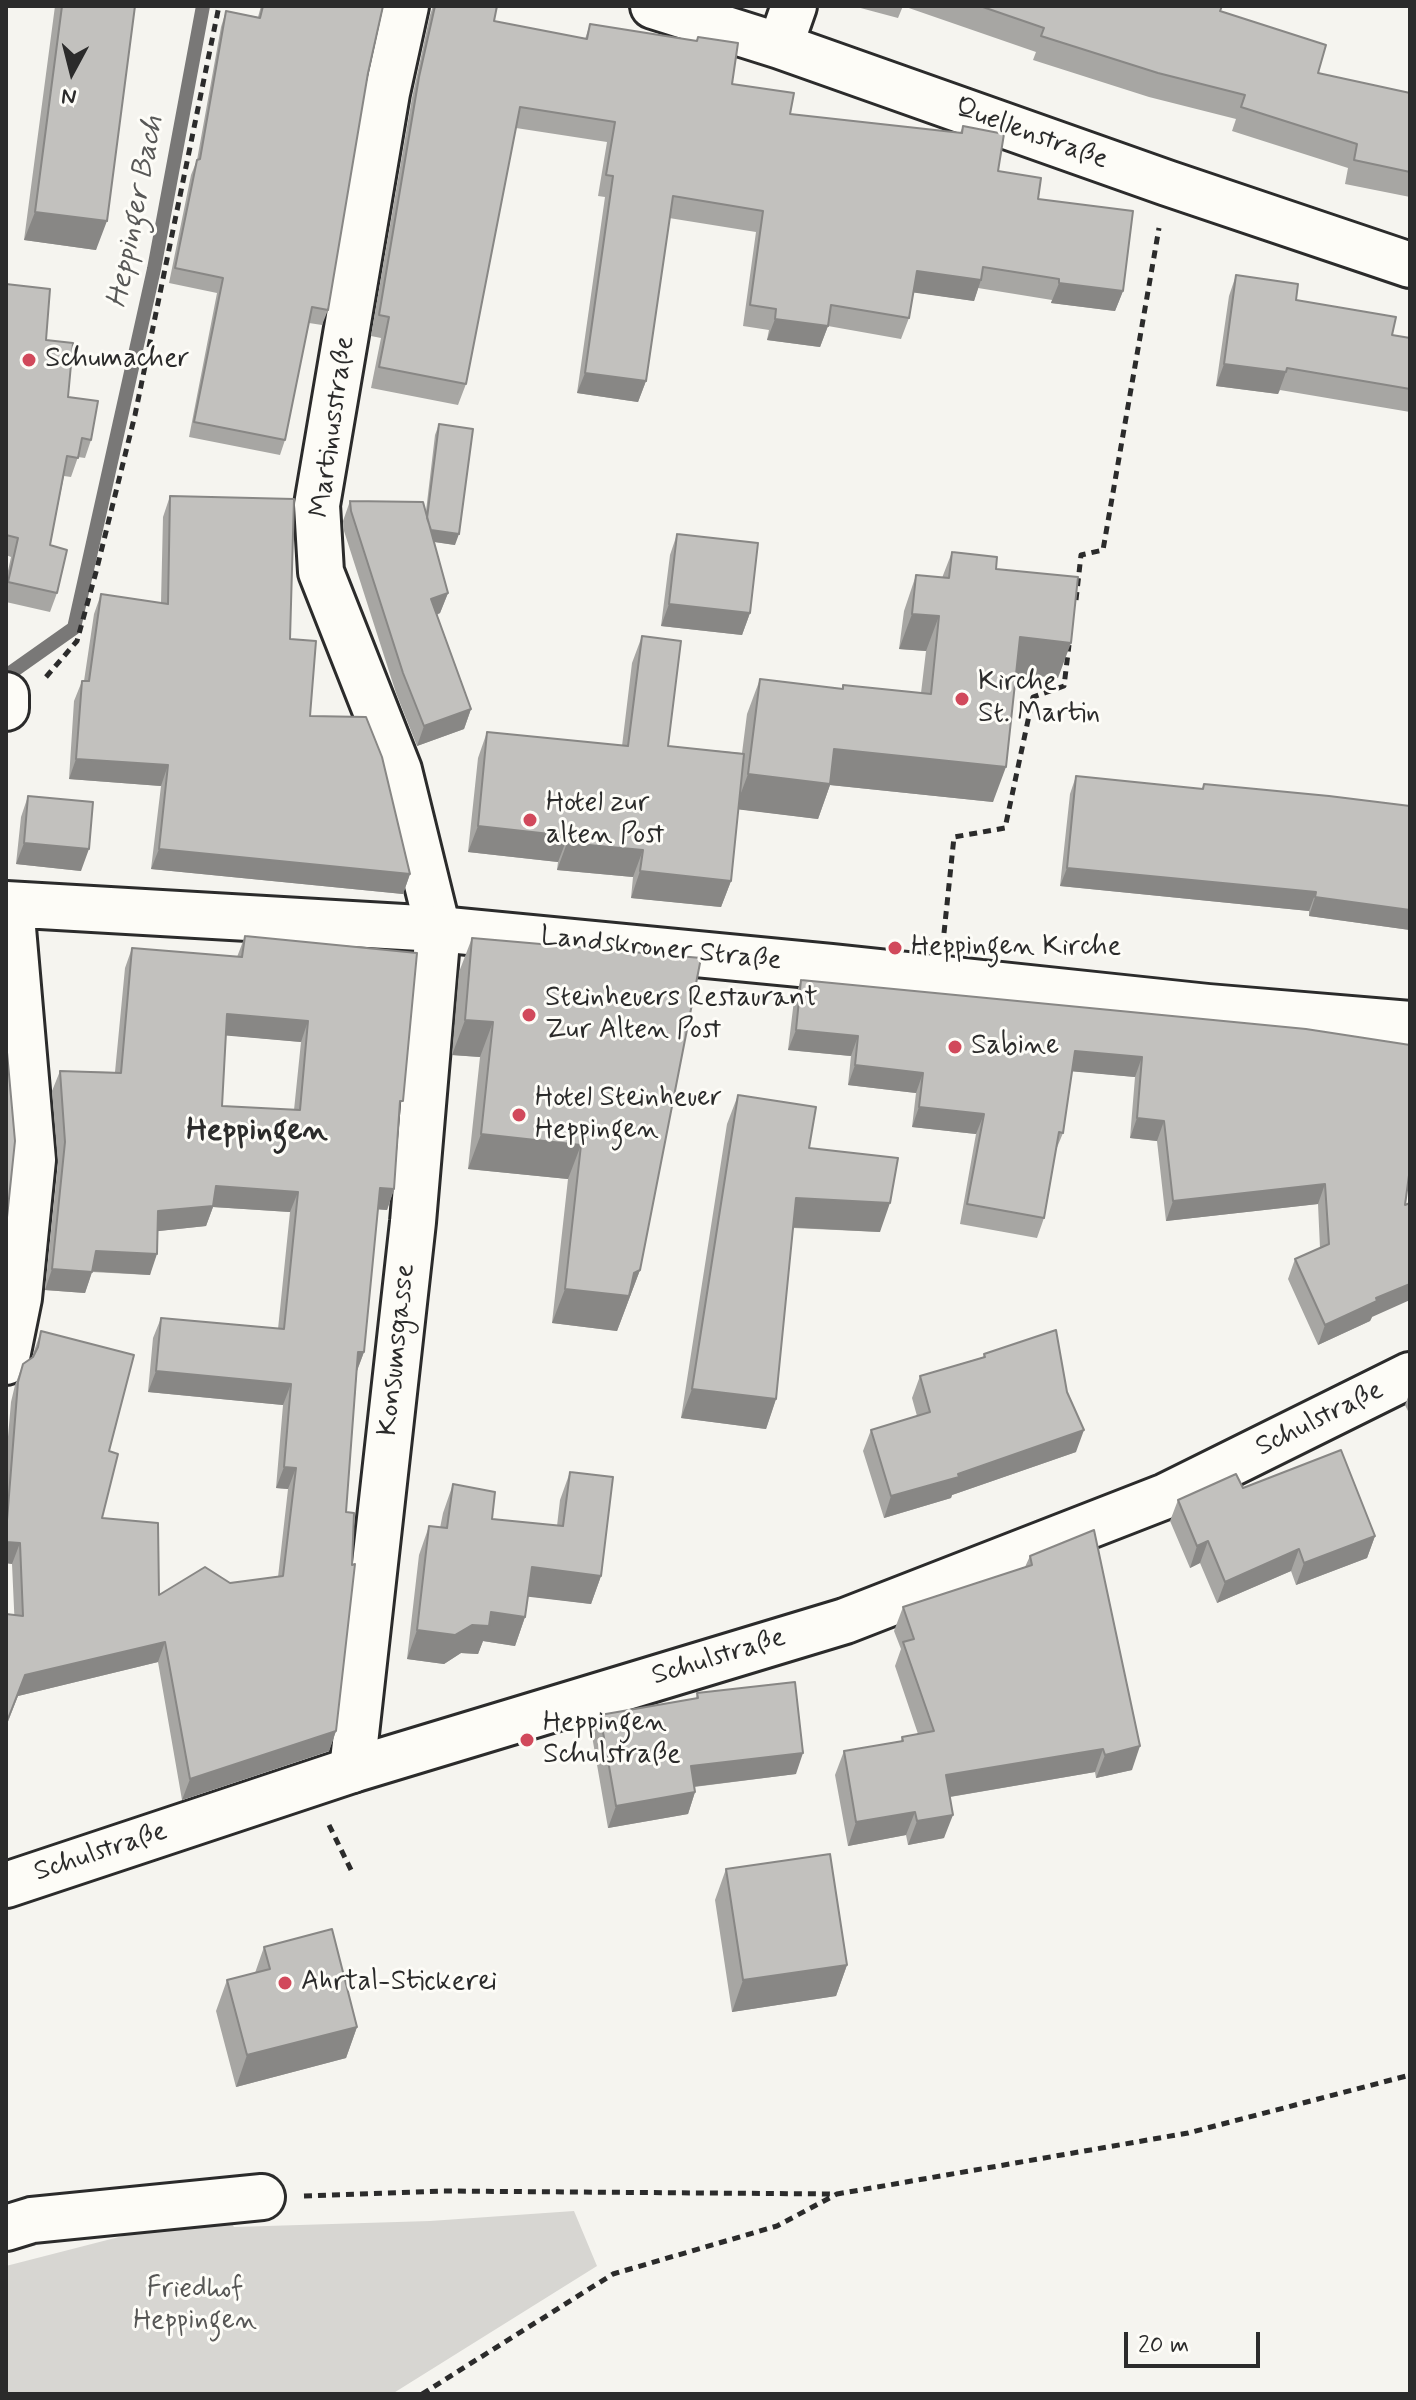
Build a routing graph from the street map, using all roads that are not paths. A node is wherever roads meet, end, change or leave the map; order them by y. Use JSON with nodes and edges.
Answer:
{"nodes":[{"id":1,"x":406,"y":6,"type":"edge"},
{"id":2,"x":653,"y":6,"type":"edge"},
{"id":3,"x":787,"y":26,"type":"edge"},
{"id":4,"x":1410,"y":265,"type":"edge"},
{"id":5,"x":8,"y":899,"type":"edge"},
{"id":6,"x":438,"y":929,"type":"junction"},
{"id":7,"x":1410,"y":1024,"type":"edge"},
{"id":8,"x":6,"y":1362,"type":"edge"},
{"id":9,"x":1410,"y":1375,"type":"edge"},
{"id":10,"x":352,"y":1770,"type":"junction"},
{"id":11,"x":6,"y":1885,"type":"edge"},
{"id":12,"x":262,"y":2197,"type":"road end"},
{"id":13,"x":6,"y":2228,"type":"edge"}],
"edges":[{"from":1,"to":6,"type":"main road","name":"Martinusstraße"},
{"from":2,"to":3,"type":"main road","name":"Quellenstraße"},
{"from":3,"to":4,"type":"main road","name":"Quellenstraße"},
{"from":5,"to":6,"type":"main road","name":"Landskroner Straße"},
{"from":5,"to":8,"type":"main road"},
{"from":6,"to":7,"type":"main road","name":"Landskroner Straße"},
{"from":6,"to":10,"type":"main road","name":"Konsumsgasse"},
{"from":9,"to":10,"type":"main road","name":"Schulstraße"},
{"from":10,"to":11,"type":"main road","name":"Schulstraße"},
{"from":12,"to":13,"type":"main road"}]}
